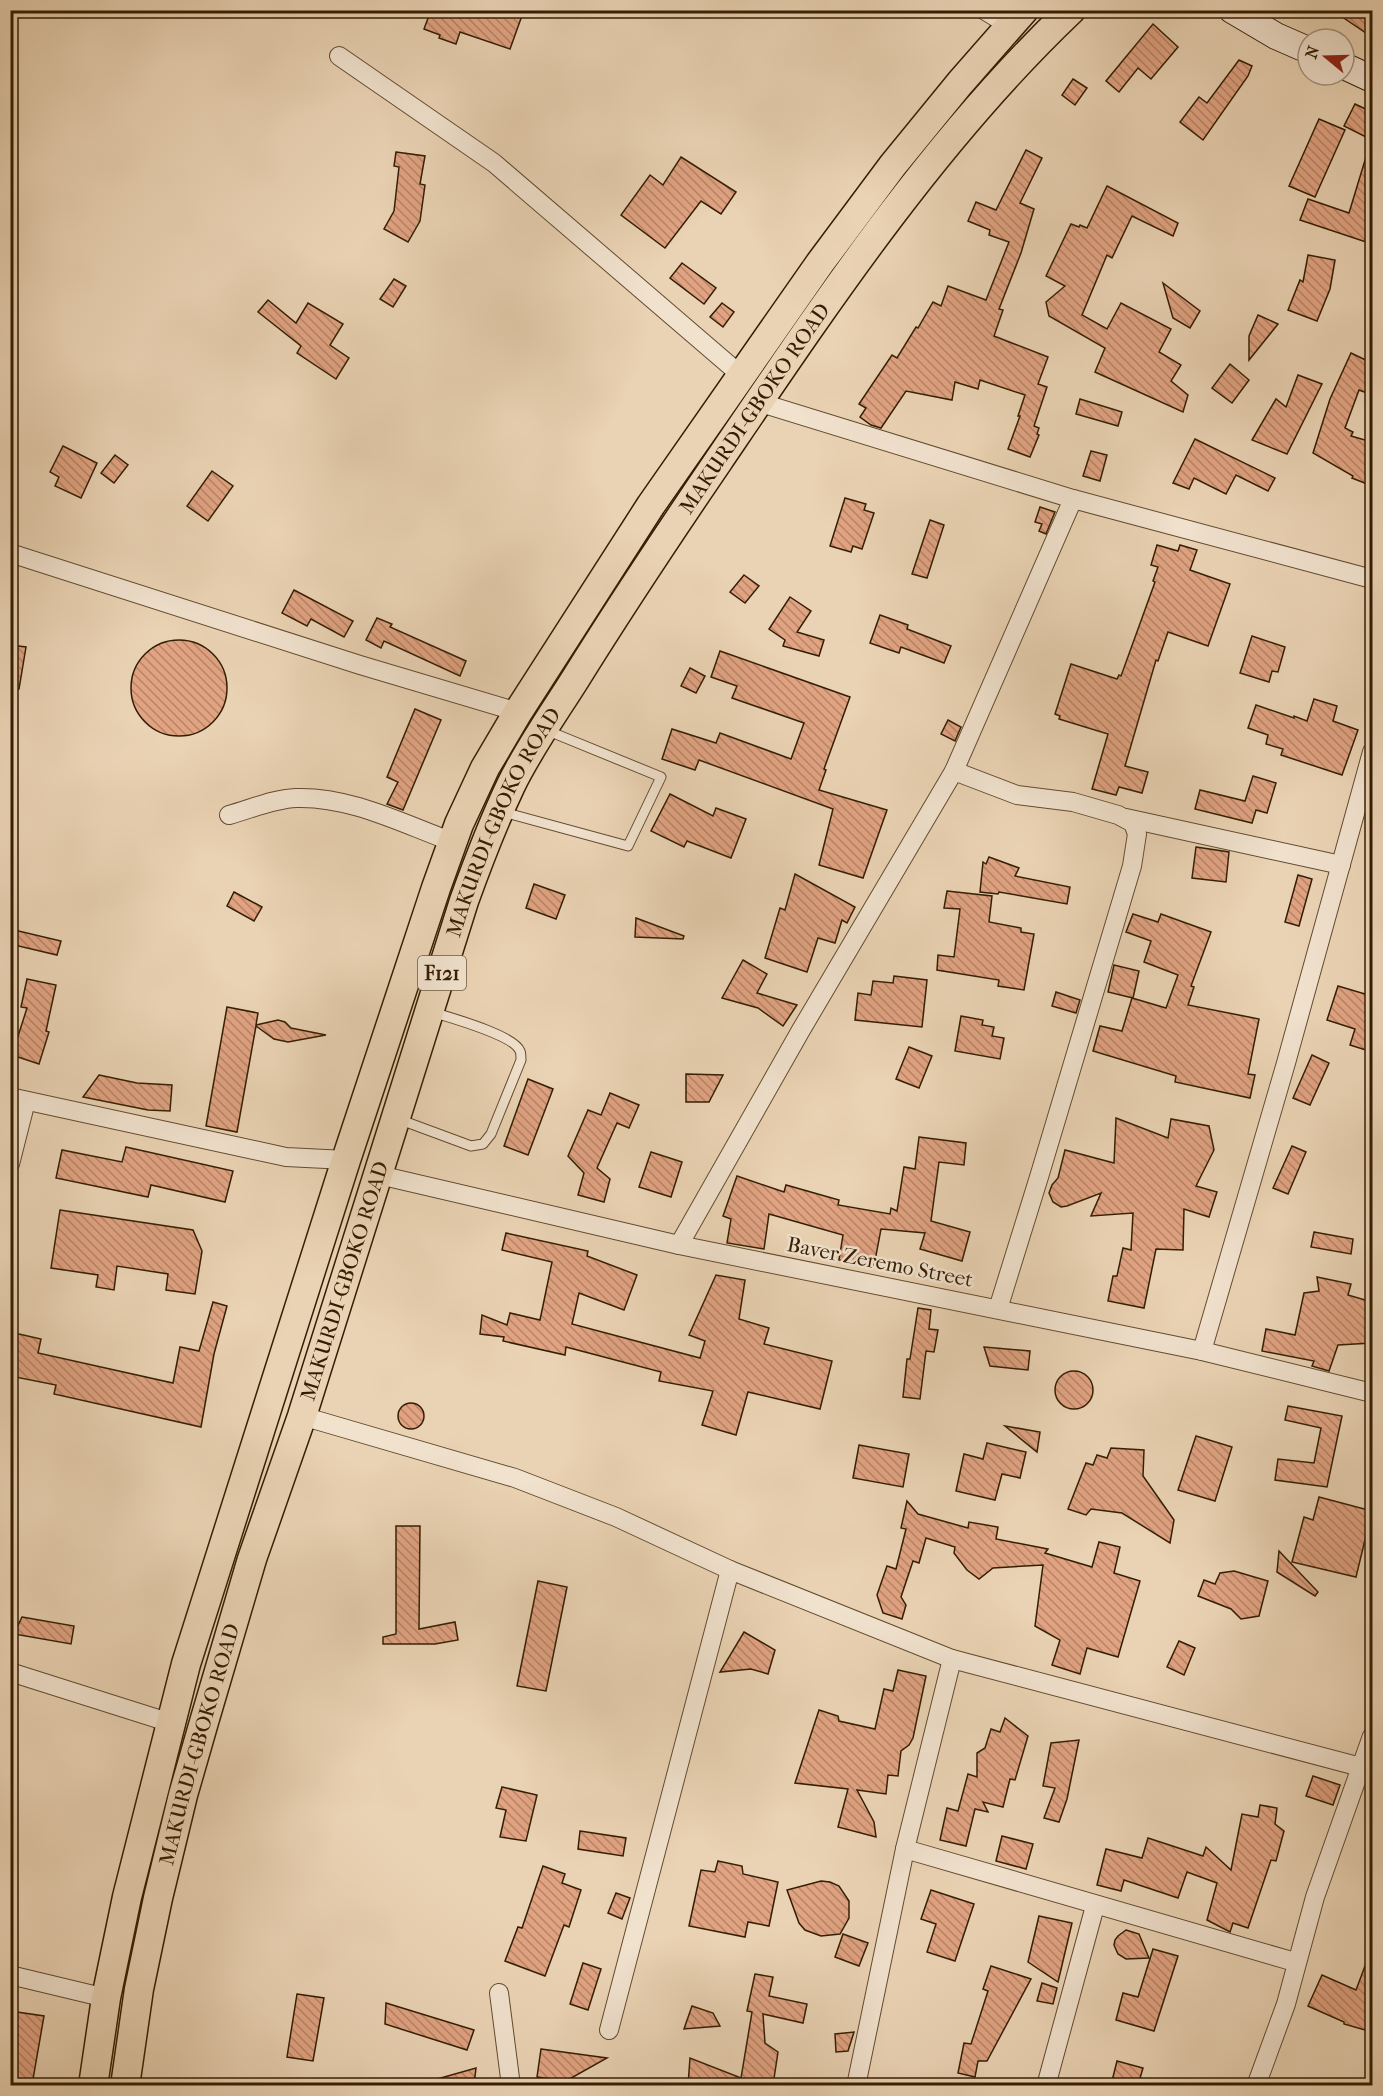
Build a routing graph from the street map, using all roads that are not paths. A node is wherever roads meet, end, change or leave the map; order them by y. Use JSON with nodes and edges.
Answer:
{"nodes":[{"id":1,"x":984,"y":10,"type":"edge"},
{"id":2,"x":1071,"y":10,"type":"edge"},
{"id":3,"x":1232,"y":10,"type":"edge"},
{"id":4,"x":1017,"y":18,"type":"edge"},
{"id":5,"x":1296,"y":45,"type":"edge"},
{"id":6,"x":339,"y":56,"type":"dead end"},
{"id":7,"x":1356,"y":72,"type":"edge"},
{"id":8,"x":1372,"y":79,"type":"edge"},
{"id":9,"x":742,"y":376,"type":"junction"},
{"id":10,"x":758,"y":402,"type":"junction"},
{"id":11,"x":1073,"y":499,"type":"junction"},
{"id":12,"x":10,"y":553,"type":"edge"},
{"id":13,"x":1372,"y":579,"type":"edge"},
{"id":14,"x":518,"y":712,"type":"junction"},
{"id":15,"x":544,"y":730,"type":"junction"},
{"id":16,"x":1372,"y":752,"type":"edge"},
{"id":17,"x":954,"y":771,"type":"junction"},
{"id":18,"x":499,"y":811,"type":"junction"},
{"id":19,"x":229,"y":815,"type":"dead end"},
{"id":20,"x":1126,"y":818,"type":"junction"},
{"id":21,"x":456,"y":833,"type":"junction"},
{"id":22,"x":486,"y":840,"type":"junction"},
{"id":23,"x":1341,"y":865,"type":"junction"},
{"id":24,"x":430,"y":1011,"type":"junction"},
{"id":25,"x":18,"y":1099,"type":"edge"},
{"id":26,"x":396,"y":1118,"type":"junction"},
{"id":27,"x":346,"y":1160,"type":"junction"},
{"id":28,"x":10,"y":1164,"type":"edge"},
{"id":29,"x":379,"y":1175,"type":"junction"},
{"id":30,"x":679,"y":1245,"type":"junction"},
{"id":31,"x":998,"y":1309,"type":"junction"},
{"id":32,"x":1203,"y":1351,"type":"junction"},
{"id":33,"x":1372,"y":1394,"type":"edge"},
{"id":34,"x":302,"y":1416,"type":"junction"},
{"id":35,"x":730,"y":1570,"type":"junction"},
{"id":36,"x":952,"y":1659,"type":"junction"},
{"id":37,"x":10,"y":1672,"type":"edge"},
{"id":38,"x":171,"y":1723,"type":"junction"},
{"id":39,"x":1372,"y":1736,"type":"edge"},
{"id":40,"x":1367,"y":1769,"type":"edge"},
{"id":41,"x":905,"y":1849,"type":"junction"},
{"id":42,"x":1095,"y":1906,"type":"junction"},
{"id":43,"x":1296,"y":1962,"type":"junction"},
{"id":44,"x":10,"y":1975,"type":"edge"},
{"id":45,"x":499,"y":1993,"type":"dead end"},
{"id":46,"x":106,"y":1998,"type":"junction"},
{"id":47,"x":609,"y":2030,"type":"dead end"},
{"id":48,"x":93,"y":2085,"type":"edge"},
{"id":49,"x":125,"y":2085,"type":"edge"},
{"id":50,"x":511,"y":2085,"type":"edge"},
{"id":51,"x":856,"y":2085,"type":"edge"},
{"id":52,"x":1046,"y":2085,"type":"edge"},
{"id":53,"x":1256,"y":2085,"type":"edge"}],
"edges":[{"from":1,"to":4,"type":"street"},
{"from":2,"to":10,"type":"main road","name":"MAKURDI-GBOKO ROAD","number":"F121"},
{"from":3,"to":5,"type":"street"},
{"from":4,"to":9,"type":"main road","number":"F121"},
{"from":6,"to":9,"type":"street"},
{"from":7,"to":8,"type":"street"},
{"from":9,"to":14,"type":"main road","number":"F121"},
{"from":10,"to":11,"type":"street"},
{"from":10,"to":15,"type":"main road","name":"MAKURDI-GBOKO ROAD","number":"F121"},
{"from":11,"to":13,"type":"street"},
{"from":11,"to":17,"type":"street"},
{"from":12,"to":14,"type":"street"},
{"from":14,"to":21,"type":"main road","number":"F121"},
{"from":15,"to":18,"type":"main road","name":"MAKURDI-GBOKO ROAD","number":"F121"},
{"from":15,"to":18,"type":"lane"},
{"from":16,"to":23,"type":"street"},
{"from":17,"to":20,"type":"street"},
{"from":17,"to":30,"type":"street"},
{"from":18,"to":22,"type":"main road","name":"MAKURDI-GBOKO ROAD","number":"F121"},
{"from":19,"to":21,"type":"street"},
{"from":20,"to":23,"type":"street"},
{"from":20,"to":31,"type":"street"},
{"from":21,"to":22,"type":"main road"},
{"from":21,"to":27,"type":"main road","number":"F121"},
{"from":22,"to":24,"type":"main road","name":"MAKURDI-GBOKO ROAD","number":"F121"},
{"from":23,"to":32,"type":"street"},
{"from":24,"to":26,"type":"main road","name":"MAKURDI-GBOKO ROAD","number":"F121"},
{"from":24,"to":26,"type":"lane"},
{"from":25,"to":27,"type":"street"},
{"from":25,"to":28,"type":"street"},
{"from":26,"to":29,"type":"main road","name":"MAKURDI-GBOKO ROAD","number":"F121"},
{"from":27,"to":38,"type":"main road","number":"F121"},
{"from":29,"to":30,"type":"street","name":"Baver Zeremo Street"},
{"from":29,"to":34,"type":"main road","name":"MAKURDI-GBOKO ROAD","number":"F121"},
{"from":30,"to":31,"type":"street","name":"Baver Zeremo Street"},
{"from":31,"to":32,"type":"street","name":"Baver Zeremo Street"},
{"from":32,"to":33,"type":"street","name":"Baver Zeremo Street"},
{"from":34,"to":35,"type":"street"},
{"from":34,"to":49,"type":"main road","name":"MAKURDI-GBOKO ROAD","number":"F121"},
{"from":35,"to":36,"type":"street"},
{"from":35,"to":47,"type":"street"},
{"from":36,"to":40,"type":"street"},
{"from":36,"to":41,"type":"street"},
{"from":37,"to":38,"type":"street"},
{"from":38,"to":46,"type":"main road","number":"F121"},
{"from":39,"to":40,"type":"street"},
{"from":40,"to":43,"type":"street"},
{"from":41,"to":42,"type":"street"},
{"from":41,"to":51,"type":"street"},
{"from":42,"to":43,"type":"street"},
{"from":42,"to":52,"type":"street"},
{"from":43,"to":53,"type":"street"},
{"from":44,"to":46,"type":"street"},
{"from":45,"to":50,"type":"street"},
{"from":46,"to":48,"type":"main road","number":"F121"}]}
